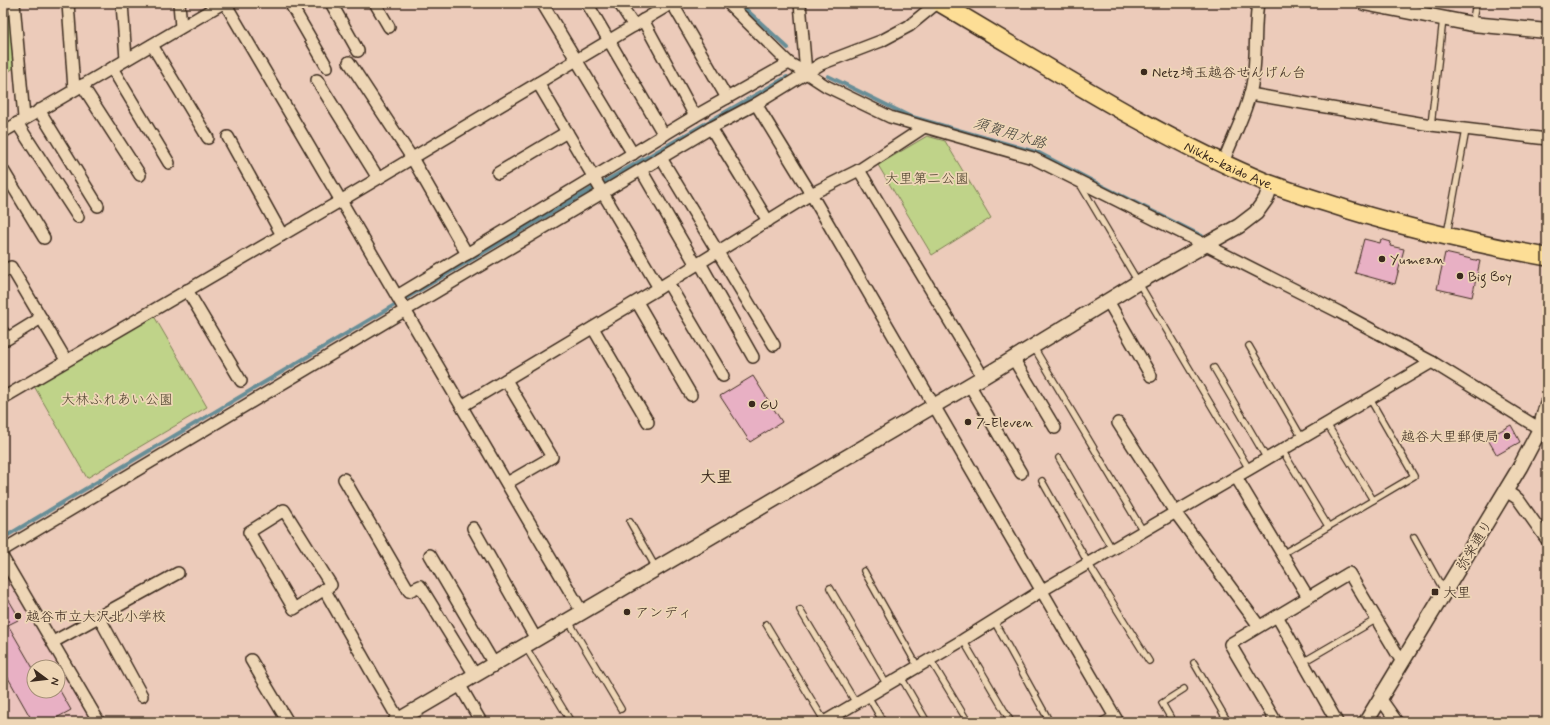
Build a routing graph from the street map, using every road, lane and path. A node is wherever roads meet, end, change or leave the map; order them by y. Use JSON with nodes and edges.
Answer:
{"nodes":[{"id":1,"x":14,"y":3,"type":"edge"},
{"id":2,"x":68,"y":3,"type":"edge"},
{"id":3,"x":122,"y":3,"type":"edge"},
{"id":4,"x":179,"y":3,"type":"edge"},
{"id":5,"x":290,"y":3,"type":"edge"},
{"id":6,"x":331,"y":3,"type":"edge"},
{"id":7,"x":375,"y":3,"type":"edge"},
{"id":8,"x":542,"y":3,"type":"edge"},
{"id":9,"x":587,"y":3,"type":"edge"},
{"id":10,"x":618,"y":3,"type":"edge"},
{"id":11,"x":672,"y":3,"type":"edge"},
{"id":12,"x":728,"y":3,"type":"edge"},
{"id":13,"x":800,"y":3,"type":"edge"},
{"id":14,"x":937,"y":3,"type":"edge"},
{"id":15,"x":940,"y":3,"type":"edge"},
{"id":16,"x":1258,"y":3,"type":"edge"},
{"id":17,"x":1364,"y":3,"type":"edge"},
{"id":18,"x":1476,"y":3,"type":"edge"},
{"id":19,"x":220,"y":4,"type":"edge"},
{"id":20,"x":1443,"y":19,"type":"junction"},
{"id":21,"x":638,"y":23,"type":"junction"},
{"id":22,"x":1472,"y":24,"type":"junction"},
{"id":23,"x":389,"y":27,"type":"dead end"},
{"id":24,"x":181,"y":28,"type":"junction"},
{"id":25,"x":1547,"y":31,"type":"edge"},
{"id":26,"x":609,"y":40,"type":"junction"},
{"id":27,"x":152,"y":45,"type":"junction"},
{"id":28,"x":358,"y":51,"type":"dead end"},
{"id":29,"x":126,"y":59,"type":"junction"},
{"id":30,"x":577,"y":59,"type":"junction"},
{"id":31,"x":349,"y":62,"type":"dead end"},
{"id":32,"x":789,"y":63,"type":"junction"},
{"id":33,"x":327,"y":67,"type":"dead end"},
{"id":34,"x":112,"y":68,"type":"junction"},
{"id":35,"x":806,"y":73,"type":"junction"},
{"id":36,"x":317,"y":80,"type":"dead end"},
{"id":37,"x":538,"y":83,"type":"junction"},
{"id":38,"x":78,"y":87,"type":"junction"},
{"id":39,"x":1250,"y":94,"type":"junction"},
{"id":40,"x":727,"y":98,"type":"junction"},
{"id":41,"x":756,"y":104,"type":"junction"},
{"id":42,"x":39,"y":110,"type":"junction"},
{"id":43,"x":696,"y":116,"type":"junction"},
{"id":44,"x":21,"y":121,"type":"junction"},
{"id":45,"x":1431,"y":126,"type":"junction"},
{"id":46,"x":711,"y":128,"type":"junction"},
{"id":47,"x":923,"y":128,"type":"junction"},
{"id":48,"x":1466,"y":130,"type":"junction"},
{"id":49,"x":3,"y":132,"type":"edge"},
{"id":50,"x":567,"y":132,"type":"junction"},
{"id":51,"x":664,"y":135,"type":"junction"},
{"id":52,"x":228,"y":137,"type":"dead end"},
{"id":53,"x":208,"y":138,"type":"dead end"},
{"id":54,"x":1547,"y":139,"type":"edge"},
{"id":55,"x":633,"y":154,"type":"junction"},
{"id":56,"x":412,"y":158,"type":"junction"},
{"id":57,"x":661,"y":158,"type":"junction"},
{"id":58,"x":169,"y":163,"type":"dead end"},
{"id":59,"x":1223,"y":163,"type":"junction"},
{"id":60,"x":3,"y":170,"type":"edge"},
{"id":61,"x":641,"y":170,"type":"junction"},
{"id":62,"x":859,"y":170,"type":"junction"},
{"id":63,"x":498,"y":173,"type":"dead end"},
{"id":64,"x":140,"y":175,"type":"dead end"},
{"id":65,"x":594,"y":177,"type":"junction"},
{"id":66,"x":378,"y":178,"type":"junction"},
{"id":67,"x":1079,"y":181,"type":"junction"},
{"id":68,"x":1271,"y":184,"type":"junction"},
{"id":69,"x":603,"y":192,"type":"junction"},
{"id":70,"x":811,"y":194,"type":"junction"},
{"id":71,"x":342,"y":200,"type":"junction"},
{"id":72,"x":98,"y":206,"type":"dead end"},
{"id":73,"x":78,"y":217,"type":"dead end"},
{"id":74,"x":768,"y":221,"type":"junction"},
{"id":75,"x":282,"y":235,"type":"junction"},
{"id":76,"x":1447,"y":237,"type":"junction"},
{"id":77,"x":44,"y":238,"type":"dead end"},
{"id":78,"x":1205,"y":245,"type":"junction"},
{"id":79,"x":717,"y":252,"type":"junction"},
{"id":80,"x":467,"y":254,"type":"junction"},
{"id":81,"x":1547,"y":257,"type":"edge"},
{"id":82,"x":698,"y":264,"type":"junction"},
{"id":83,"x":3,"y":272,"type":"edge"},
{"id":84,"x":1137,"y":283,"type":"junction"},
{"id":85,"x":663,"y":286,"type":"junction"},
{"id":86,"x":187,"y":290,"type":"junction"},
{"id":87,"x":397,"y":296,"type":"junction"},
{"id":88,"x":1108,"y":301,"type":"junction"},
{"id":89,"x":637,"y":302,"type":"junction"},
{"id":90,"x":405,"y":310,"type":"junction"},
{"id":91,"x":41,"y":318,"type":"junction"},
{"id":92,"x":593,"y":328,"type":"junction"},
{"id":93,"x":3,"y":332,"type":"edge"},
{"id":94,"x":774,"y":345,"type":"dead end"},
{"id":95,"x":1033,"y":346,"type":"junction"},
{"id":96,"x":1248,"y":346,"type":"dead end"},
{"id":97,"x":753,"y":357,"type":"dead end"},
{"id":98,"x":1013,"y":358,"type":"junction"},
{"id":99,"x":66,"y":360,"type":"junction"},
{"id":100,"x":1432,"y":362,"type":"junction"},
{"id":101,"x":1214,"y":368,"type":"dead end"},
{"id":102,"x":723,"y":376,"type":"dead end"},
{"id":103,"x":1152,"y":376,"type":"dead end"},
{"id":104,"x":983,"y":377,"type":"junction"},
{"id":105,"x":506,"y":380,"type":"junction"},
{"id":106,"x":241,"y":381,"type":"dead end"},
{"id":107,"x":969,"y":384,"type":"junction"},
{"id":108,"x":691,"y":395,"type":"dead end"},
{"id":109,"x":3,"y":398,"type":"edge"},
{"id":110,"x":1370,"y":399,"type":"junction"},
{"id":111,"x":1547,"y":404,"type":"edge"},
{"id":112,"x":934,"y":405,"type":"junction"},
{"id":113,"x":462,"y":406,"type":"junction"},
{"id":114,"x":648,"y":422,"type":"dead end"},
{"id":115,"x":1118,"y":423,"type":"dead end"},
{"id":116,"x":1328,"y":424,"type":"junction"},
{"id":117,"x":1055,"y":428,"type":"dead end"},
{"id":118,"x":1543,"y":429,"type":"edge"},
{"id":119,"x":1302,"y":438,"type":"junction"},
{"id":120,"x":1282,"y":450,"type":"junction"},
{"id":121,"x":1058,"y":458,"type":"dead end"},
{"id":122,"x":1267,"y":459,"type":"junction"},
{"id":123,"x":1249,"y":469,"type":"junction"},
{"id":124,"x":1020,"y":473,"type":"dead end"},
{"id":125,"x":1236,"y":477,"type":"junction"},
{"id":126,"x":344,"y":479,"type":"dead end"},
{"id":127,"x":1042,"y":481,"type":"dead end"},
{"id":128,"x":507,"y":483,"type":"junction"},
{"id":129,"x":1506,"y":491,"type":"junction"},
{"id":130,"x":1373,"y":500,"type":"junction"},
{"id":131,"x":1176,"y":512,"type":"junction"},
{"id":132,"x":630,"y":522,"type":"dead end"},
{"id":133,"x":1328,"y":526,"type":"junction"},
{"id":134,"x":473,"y":528,"type":"dead end"},
{"id":135,"x":1143,"y":531,"type":"junction"},
{"id":136,"x":1414,"y":537,"type":"dead end"},
{"id":137,"x":1547,"y":540,"type":"edge"},
{"id":138,"x":1112,"y":549,"type":"junction"},
{"id":139,"x":3,"y":550,"type":"edge"},
{"id":140,"x":1282,"y":554,"type":"junction"},
{"id":141,"x":430,"y":556,"type":"dead end"},
{"id":142,"x":3,"y":558,"type":"edge"},
{"id":143,"x":1088,"y":563,"type":"junction"},
{"id":144,"x":656,"y":568,"type":"junction"},
{"id":145,"x":864,"y":571,"type":"dead end"},
{"id":146,"x":178,"y":573,"type":"dead end"},
{"id":147,"x":830,"y":588,"type":"dead end"},
{"id":148,"x":324,"y":589,"type":"junction"},
{"id":149,"x":1041,"y":591,"type":"junction"},
{"id":150,"x":1445,"y":593,"type":"junction"},
{"id":151,"x":1308,"y":597,"type":"junction"},
{"id":152,"x":800,"y":610,"type":"dead end"},
{"id":153,"x":582,"y":612,"type":"junction"},
{"id":154,"x":1277,"y":616,"type":"junction"},
{"id":155,"x":99,"y":617,"type":"junction"},
{"id":156,"x":1376,"y":619,"type":"junction"},
{"id":157,"x":568,"y":620,"type":"junction"},
{"id":158,"x":994,"y":621,"type":"junction"},
{"id":159,"x":766,"y":624,"type":"dead end"},
{"id":160,"x":1259,"y":626,"type":"junction"},
{"id":161,"x":963,"y":640,"type":"junction"},
{"id":162,"x":53,"y":642,"type":"junction"},
{"id":163,"x":530,"y":642,"type":"junction"},
{"id":164,"x":930,"y":659,"type":"junction"},
{"id":165,"x":251,"y":660,"type":"dead end"},
{"id":166,"x":1149,"y":661,"type":"dead end"},
{"id":167,"x":1303,"y":662,"type":"junction"},
{"id":168,"x":1402,"y":662,"type":"junction"},
{"id":169,"x":1194,"y":663,"type":"dead end"},
{"id":170,"x":494,"y":664,"type":"junction"},
{"id":171,"x":918,"y":667,"type":"junction"},
{"id":172,"x":475,"y":675,"type":"junction"},
{"id":173,"x":900,"y":677,"type":"junction"},
{"id":174,"x":459,"y":684,"type":"junction"},
{"id":175,"x":887,"y":685,"type":"junction"},
{"id":176,"x":1184,"y":689,"type":"dead end"},
{"id":177,"x":142,"y":696,"type":"dead end"},
{"id":178,"x":868,"y":696,"type":"junction"},
{"id":179,"x":1380,"y":698,"type":"junction"},
{"id":180,"x":856,"y":703,"type":"junction"},
{"id":181,"x":621,"y":709,"type":"dead end"},
{"id":182,"x":1047,"y":717,"type":"dead end"},
{"id":183,"x":838,"y":718,"type":"edge"},
{"id":184,"x":1116,"y":718,"type":"edge"},
{"id":185,"x":398,"y":721,"type":"edge"},
{"id":186,"x":99,"y":722,"type":"edge"},
{"id":187,"x":288,"y":722,"type":"edge"},
{"id":188,"x":481,"y":722,"type":"edge"},
{"id":189,"x":571,"y":722,"type":"edge"},
{"id":190,"x":824,"y":722,"type":"edge"},
{"id":191,"x":883,"y":722,"type":"edge"},
{"id":192,"x":927,"y":722,"type":"edge"},
{"id":193,"x":968,"y":722,"type":"edge"},
{"id":194,"x":1011,"y":722,"type":"edge"},
{"id":195,"x":1100,"y":722,"type":"edge"},
{"id":196,"x":1173,"y":722,"type":"edge"},
{"id":197,"x":1228,"y":722,"type":"edge"},
{"id":198,"x":1276,"y":722,"type":"edge"},
{"id":199,"x":1337,"y":722,"type":"edge"},
{"id":200,"x":1366,"y":722,"type":"edge"},
{"id":201,"x":1396,"y":722,"type":"edge"}],
"edges":[{"from":1,"to":44,"type":"street"},
{"from":2,"to":38,"type":"street"},
{"from":3,"to":29,"type":"street"},
{"from":4,"to":24,"type":"street"},
{"from":5,"to":33,"type":"street"},
{"from":6,"to":28,"type":"street"},
{"from":7,"to":23,"type":"street"},
{"from":8,"to":30,"type":"street"},
{"from":9,"to":26,"type":"street"},
{"from":10,"to":21,"type":"street"},
{"from":11,"to":21,"type":"street"},
{"from":11,"to":40,"type":"street"},
{"from":12,"to":32,"type":"street"},
{"from":13,"to":35,"type":"street"},
{"from":14,"to":35,"type":"street"},
{"from":15,"to":59,"type":"main road","name":"Nikko-kaido Ave."},
{"from":16,"to":39,"type":"street"},
{"from":17,"to":20,"type":"street"},
{"from":18,"to":22,"type":"lane"},
{"from":19,"to":24,"type":"street"},
{"from":19,"to":71,"type":"street"},
{"from":20,"to":22,"type":"street"},
{"from":20,"to":45,"type":"lane"},
{"from":21,"to":26,"type":"street"},
{"from":21,"to":43,"type":"street"},
{"from":22,"to":25,"type":"street"},
{"from":24,"to":27,"type":"street"},
{"from":26,"to":30,"type":"street"},
{"from":26,"to":51,"type":"street"},
{"from":27,"to":29,"type":"street"},
{"from":27,"to":53,"type":"street"},
{"from":29,"to":34,"type":"street"},
{"from":30,"to":37,"type":"street"},
{"from":30,"to":55,"type":"street"},
{"from":31,"to":56,"type":"street"},
{"from":32,"to":35,"type":"street"},
{"from":32,"to":40,"type":"street"},
{"from":34,"to":38,"type":"street"},
{"from":34,"to":58,"type":"street"},
{"from":35,"to":41,"type":"street"},
{"from":35,"to":47,"type":"street"},
{"from":36,"to":66,"type":"street"},
{"from":37,"to":50,"type":"street"},
{"from":37,"to":56,"type":"street"},
{"from":38,"to":42,"type":"street"},
{"from":38,"to":64,"type":"street"},
{"from":39,"to":45,"type":"street"},
{"from":39,"to":59,"type":"street"},
{"from":40,"to":43,"type":"street"},
{"from":41,"to":46,"type":"street"},
{"from":41,"to":70,"type":"street"},
{"from":42,"to":44,"type":"street"},
{"from":42,"to":72,"type":"street"},
{"from":43,"to":51,"type":"street"},
{"from":44,"to":49,"type":"street"},
{"from":44,"to":73,"type":"street"},
{"from":45,"to":48,"type":"street"},
{"from":46,"to":57,"type":"street"},
{"from":46,"to":74,"type":"street"},
{"from":47,"to":62,"type":"street"},
{"from":47,"to":67,"type":"street"},
{"from":48,"to":54,"type":"street"},
{"from":48,"to":76,"type":"lane"},
{"from":50,"to":63,"type":"street"},
{"from":50,"to":65,"type":"street"},
{"from":51,"to":55,"type":"street"},
{"from":52,"to":75,"type":"street"},
{"from":55,"to":65,"type":"street"},
{"from":56,"to":66,"type":"street"},
{"from":56,"to":80,"type":"street"},
{"from":57,"to":61,"type":"street"},
{"from":57,"to":79,"type":"street"},
{"from":59,"to":68,"type":"main road","name":"Nikko-kaido Ave."},
{"from":60,"to":77,"type":"street"},
{"from":61,"to":69,"type":"street"},
{"from":61,"to":82,"type":"street"},
{"from":62,"to":70,"type":"street"},
{"from":62,"to":104,"type":"street"},
{"from":65,"to":69,"type":"street"},
{"from":65,"to":80,"type":"street"},
{"from":66,"to":71,"type":"street"},
{"from":67,"to":78,"type":"street"},
{"from":67,"to":84,"type":"lane"},
{"from":68,"to":76,"type":"main road","name":"Nikko-kaido Ave."},
{"from":68,"to":78,"type":"street"},
{"from":69,"to":85,"type":"street"},
{"from":69,"to":90,"type":"street"},
{"from":70,"to":74,"type":"street"},
{"from":70,"to":112,"type":"street"},
{"from":71,"to":75,"type":"street"},
{"from":71,"to":87,"type":"street"},
{"from":74,"to":79,"type":"street"},
{"from":75,"to":86,"type":"street"},
{"from":76,"to":81,"type":"main road","name":"Nikko-kaido Ave."},
{"from":78,"to":84,"type":"street"},
{"from":78,"to":100,"type":"street"},
{"from":79,"to":82,"type":"street"},
{"from":79,"to":94,"type":"street"},
{"from":80,"to":87,"type":"street"},
{"from":82,"to":85,"type":"street"},
{"from":82,"to":97,"type":"street"},
{"from":83,"to":91,"type":"street"},
{"from":84,"to":88,"type":"street"},
{"from":84,"to":123,"type":"lane"},
{"from":85,"to":89,"type":"street"},
{"from":85,"to":102,"type":"street"},
{"from":86,"to":99,"type":"street"},
{"from":86,"to":106,"type":"street"},
{"from":87,"to":90,"type":"street"},
{"from":88,"to":95,"type":"street"},
{"from":88,"to":103,"type":"street"},
{"from":89,"to":92,"type":"street"},
{"from":89,"to":108,"type":"street"},
{"from":90,"to":113,"type":"street"},
{"from":90,"to":139,"type":"street"},
{"from":91,"to":93,"type":"street"},
{"from":91,"to":99,"type":"street"},
{"from":92,"to":105,"type":"street"},
{"from":92,"to":114,"type":"street"},
{"from":95,"to":98,"type":"street"},
{"from":95,"to":135,"type":"lane"},
{"from":96,"to":119,"type":"lane"},
{"from":98,"to":104,"type":"street"},
{"from":98,"to":117,"type":"street"},
{"from":99,"to":109,"type":"street"},
{"from":100,"to":110,"type":"street"},
{"from":100,"to":118,"type":"street"},
{"from":101,"to":122,"type":"lane"},
{"from":104,"to":107,"type":"street"},
{"from":105,"to":113,"type":"street"},
{"from":105,"to":128,"type":"street"},
{"from":107,"to":112,"type":"street"},
{"from":107,"to":124,"type":"street"},
{"from":110,"to":116,"type":"street"},
{"from":110,"to":130,"type":"lane"},
{"from":111,"to":118,"type":"street","name":"弥栄通り"},
{"from":112,"to":144,"type":"street"},
{"from":112,"to":149,"type":"street"},
{"from":113,"to":128,"type":"street"},
{"from":115,"to":131,"type":"street"},
{"from":116,"to":119,"type":"street"},
{"from":116,"to":130,"type":"lane"},
{"from":118,"to":129,"type":"street","name":"弥栄通り"},
{"from":119,"to":120,"type":"street"},
{"from":120,"to":122,"type":"street"},
{"from":120,"to":133,"type":"lane"},
{"from":121,"to":138,"type":"lane"},
{"from":122,"to":123,"type":"street"},
{"from":123,"to":125,"type":"street"},
{"from":125,"to":131,"type":"street"},
{"from":125,"to":140,"type":"street"},
{"from":126,"to":172,"type":"street"},
{"from":127,"to":143,"type":"lane"},
{"from":128,"to":153,"type":"street"},
{"from":129,"to":137,"type":"street"},
{"from":129,"to":150,"type":"street","name":"弥栄通り"},
{"from":130,"to":133,"type":"lane"},
{"from":131,"to":135,"type":"street"},
{"from":131,"to":160,"type":"street"},
{"from":132,"to":144,"type":"lane"},
{"from":133,"to":140,"type":"lane"},
{"from":134,"to":163,"type":"street"},
{"from":135,"to":138,"type":"street"},
{"from":136,"to":150,"type":"lane"},
{"from":138,"to":143,"type":"street"},
{"from":140,"to":151,"type":"street"},
{"from":141,"to":170,"type":"street"},
{"from":142,"to":162,"type":"street"},
{"from":143,"to":149,"type":"street"},
{"from":143,"to":166,"type":"lane"},
{"from":144,"to":153,"type":"street"},
{"from":145,"to":171,"type":"lane"},
{"from":146,"to":155,"type":"street"},
{"from":147,"to":175,"type":"lane"},
{"from":148,"to":148,"type":"street"},
{"from":148,"to":185,"type":"street"},
{"from":149,"to":158,"type":"street"},
{"from":149,"to":184,"type":"street"},
{"from":150,"to":168,"type":"street","name":"弥栄通り"},
{"from":151,"to":154,"type":"street"},
{"from":151,"to":156,"type":"street"},
{"from":152,"to":180,"type":"lane"},
{"from":153,"to":157,"type":"street"},
{"from":154,"to":160,"type":"street"},
{"from":154,"to":167,"type":"street"},
{"from":155,"to":162,"type":"street"},
{"from":155,"to":177,"type":"street"},
{"from":156,"to":167,"type":"lane"},
{"from":156,"to":168,"type":"street"},
{"from":157,"to":163,"type":"street"},
{"from":157,"to":181,"type":"lane"},
{"from":158,"to":161,"type":"street"},
{"from":158,"to":182,"type":"lane"},
{"from":159,"to":190,"type":"lane"},
{"from":160,"to":198,"type":"street"},
{"from":161,"to":164,"type":"street"},
{"from":161,"to":194,"type":"lane"},
{"from":162,"to":186,"type":"street"},
{"from":163,"to":170,"type":"street"},
{"from":163,"to":189,"type":"lane"},
{"from":164,"to":171,"type":"street"},
{"from":164,"to":193,"type":"lane"},
{"from":165,"to":187,"type":"street"},
{"from":167,"to":199,"type":"street"},
{"from":168,"to":179,"type":"street","name":"弥栄通り"},
{"from":169,"to":197,"type":"lane"},
{"from":170,"to":172,"type":"street"},
{"from":171,"to":173,"type":"street"},
{"from":172,"to":174,"type":"street"},
{"from":173,"to":175,"type":"street"},
{"from":173,"to":192,"type":"lane"},
{"from":174,"to":185,"type":"street"},
{"from":174,"to":188,"type":"street"},
{"from":175,"to":178,"type":"street"},
{"from":176,"to":196,"type":"lane"},
{"from":178,"to":180,"type":"street"},
{"from":178,"to":191,"type":"lane"},
{"from":179,"to":200,"type":"street","name":"弥栄通り"},
{"from":179,"to":201,"type":"street"},
{"from":180,"to":183,"type":"street"},
{"from":183,"to":190,"type":"street"},
{"from":184,"to":195,"type":"lane"}]}
